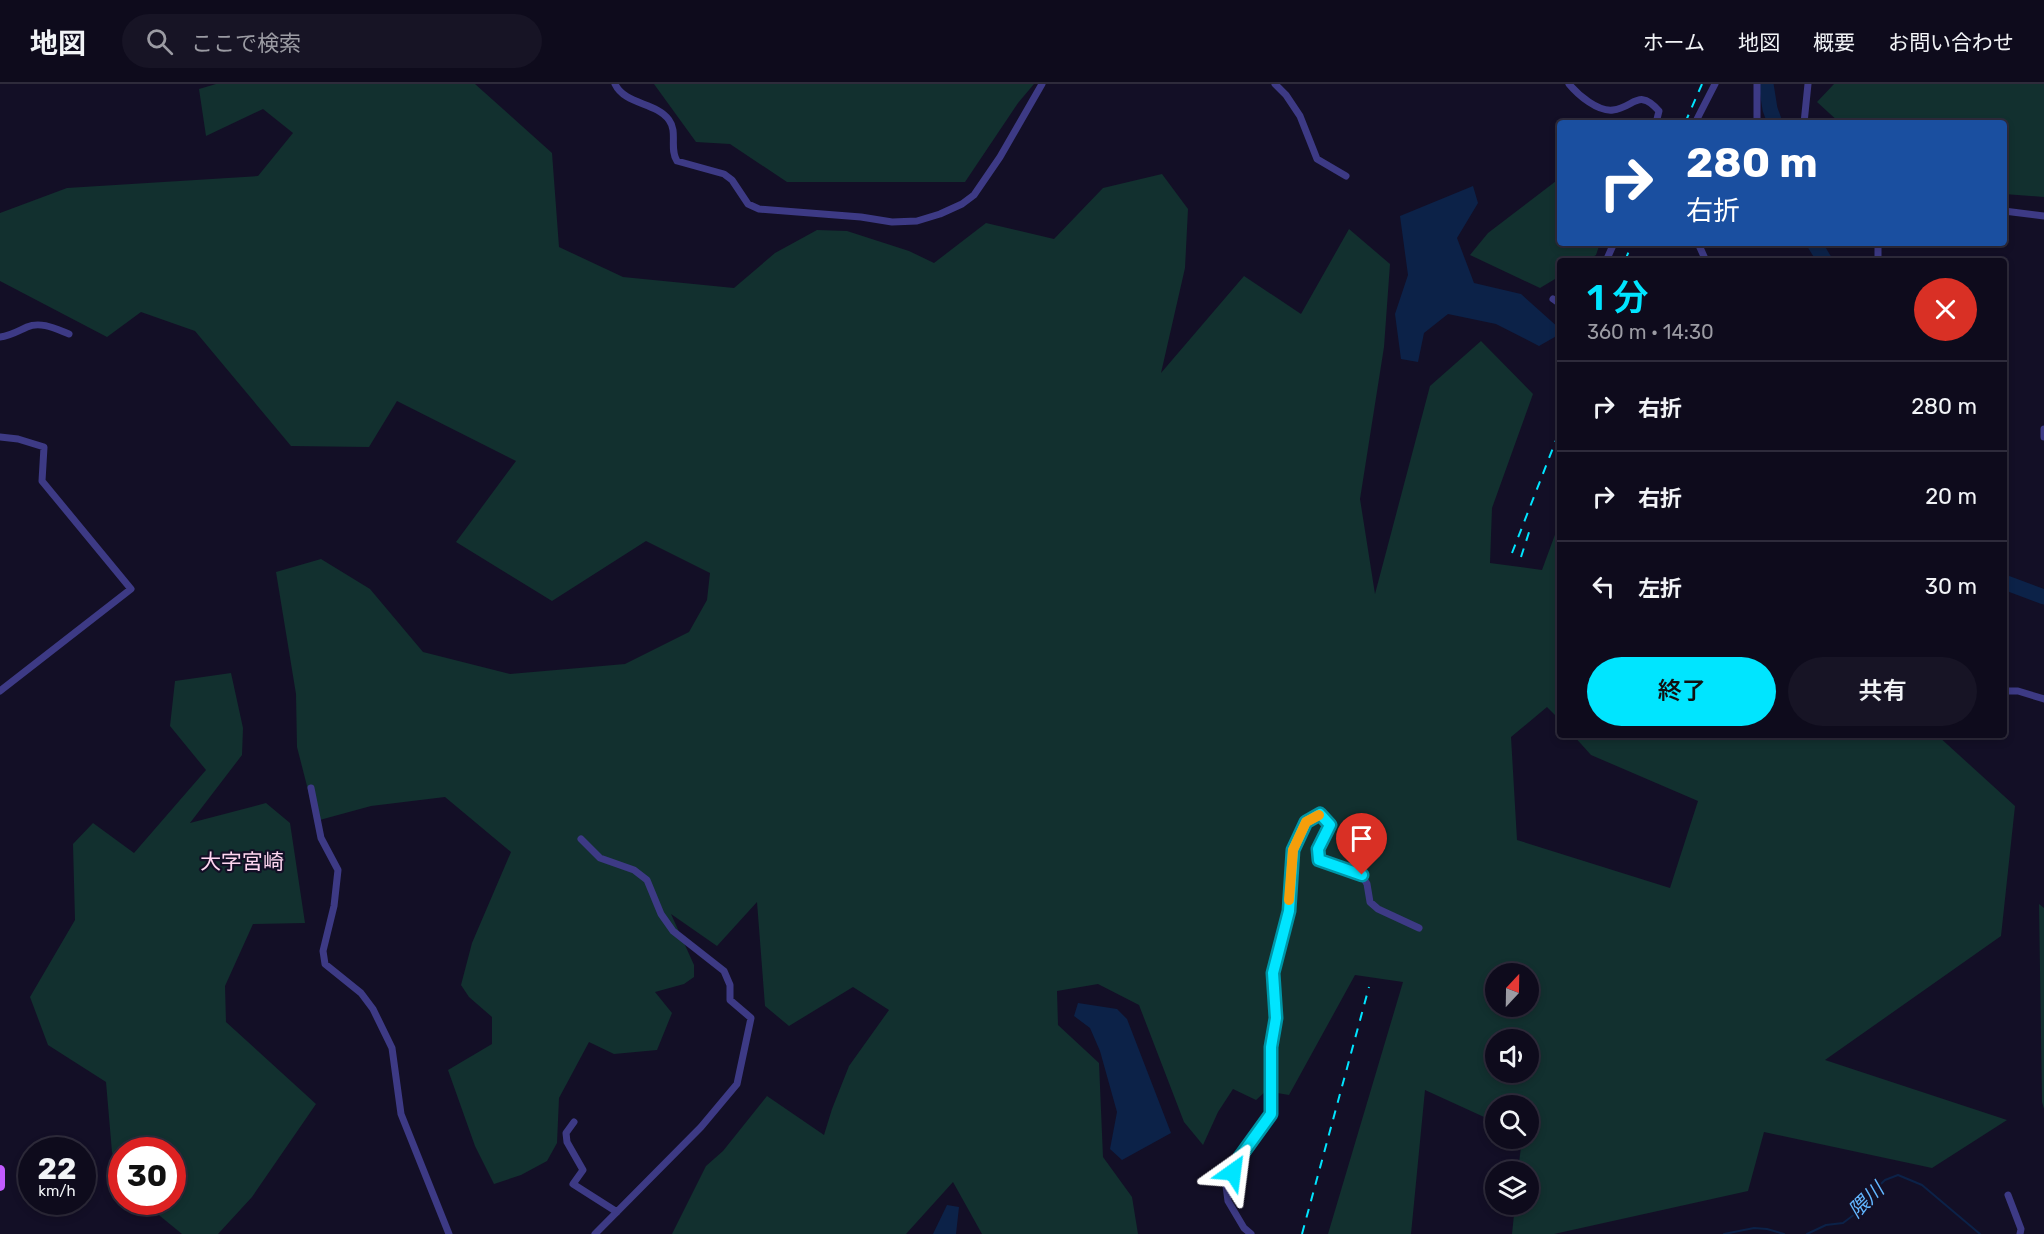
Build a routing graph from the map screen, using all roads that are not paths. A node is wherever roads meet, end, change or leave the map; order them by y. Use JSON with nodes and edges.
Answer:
{"nodes":[{"id":1,"x":615,"y":84,"type":"edge"},
{"id":2,"x":1042,"y":84,"type":"edge"},
{"id":3,"x":1275,"y":84,"type":"edge"},
{"id":4,"x":1569,"y":84,"type":"edge"},
{"id":5,"x":1715,"y":84,"type":"edge"},
{"id":6,"x":1757,"y":84,"type":"edge"},
{"id":7,"x":1808,"y":84,"type":"edge"},
{"id":8,"x":1657,"y":120,"type":"edge"},
{"id":9,"x":1697,"y":120,"type":"edge"},
{"id":10,"x":1757,"y":120,"type":"edge"},
{"id":11,"x":1804,"y":120,"type":"edge"},
{"id":12,"x":1346,"y":176,"type":"dead end"},
{"id":13,"x":2007,"y":211,"type":"edge"},
{"id":14,"x":2044,"y":216,"type":"edge"},
{"id":15,"x":1553,"y":299,"type":"dead end"},
{"id":16,"x":1557,"y":302,"type":"edge"},
{"id":17,"x":69,"y":334,"type":"dead end"},
{"id":18,"x":0,"y":337,"type":"edge"},
{"id":19,"x":2044,"y":429,"type":"edge"},
{"id":20,"x":0,"y":437,"type":"edge"},
{"id":21,"x":2044,"y":437,"type":"edge"},
{"id":22,"x":0,"y":691,"type":"edge"},
{"id":23,"x":2007,"y":691,"type":"edge"},
{"id":24,"x":2044,"y":699,"type":"edge"},
{"id":25,"x":311,"y":788,"type":"dead end"},
{"id":26,"x":581,"y":839,"type":"dead end"},
{"id":27,"x":1419,"y":928,"type":"dead end"},
{"id":28,"x":574,"y":1122,"type":"dead end"},
{"id":29,"x":0,"y":1170,"type":"edge"},
{"id":30,"x":0,"y":1186,"type":"edge"},
{"id":31,"x":2008,"y":1195,"type":"dead end"},
{"id":32,"x":617,"y":1212,"type":"junction"},
{"id":33,"x":449,"y":1234,"type":"edge"},
{"id":34,"x":595,"y":1234,"type":"edge"},
{"id":35,"x":1251,"y":1234,"type":"edge"},
{"id":36,"x":2020,"y":1234,"type":"edge"}],
"edges":[{"from":1,"to":2,"type":"street"},
{"from":3,"to":12,"type":"street"},
{"from":4,"to":8,"type":"street"},
{"from":5,"to":9,"type":"street"},
{"from":6,"to":10,"type":"street"},
{"from":7,"to":11,"type":"street"},
{"from":13,"to":14,"type":"street"},
{"from":15,"to":16,"type":"street"},
{"from":17,"to":18,"type":"street"},
{"from":19,"to":21,"type":"street"},
{"from":20,"to":22,"type":"street"},
{"from":23,"to":24,"type":"street"},
{"from":25,"to":33,"type":"street"},
{"from":26,"to":32,"type":"street"},
{"from":27,"to":35,"type":"street"},
{"from":28,"to":32,"type":"street"},
{"from":29,"to":30,"type":"main road"},
{"from":31,"to":36,"type":"street"},
{"from":32,"to":34,"type":"street"}]}
